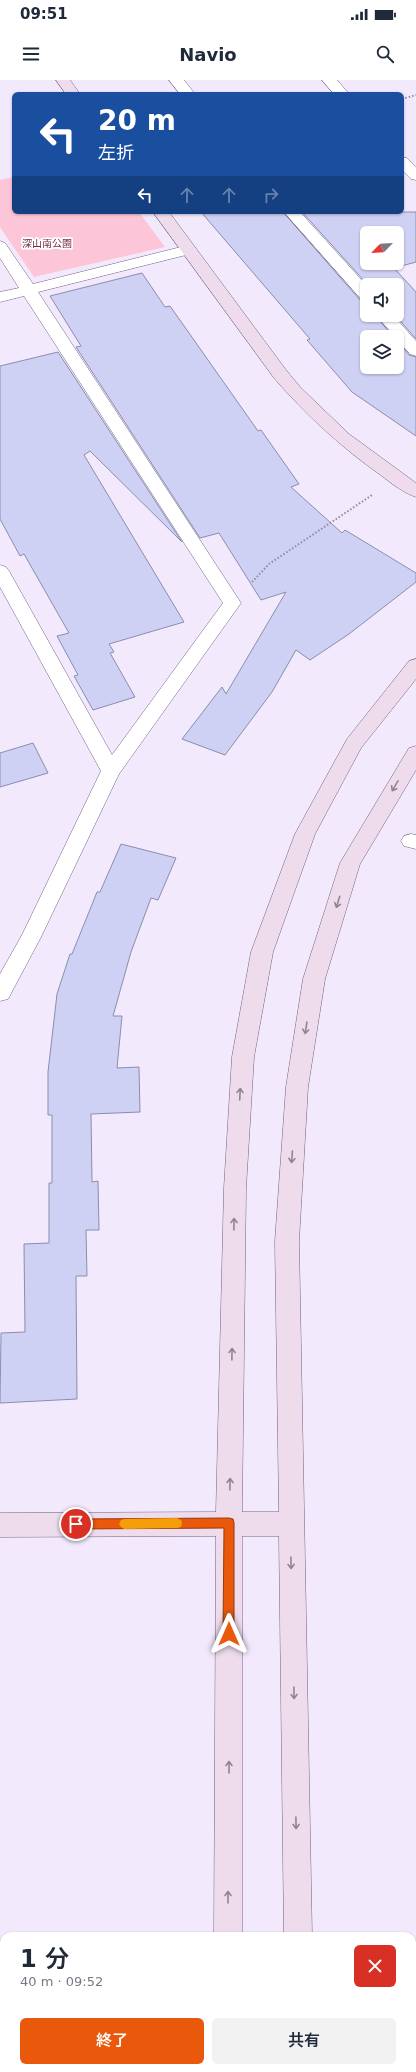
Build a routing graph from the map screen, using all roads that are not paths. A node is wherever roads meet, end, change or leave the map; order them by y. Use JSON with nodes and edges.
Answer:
{"nodes":[{"id":1,"x":63,"y":80,"type":"edge"},
{"id":2,"x":176,"y":80,"type":"edge"},
{"id":3,"x":329,"y":80,"type":"edge"},
{"id":4,"x":72,"y":92,"type":"edge"},
{"id":5,"x":186,"y":92,"type":"edge"},
{"id":6,"x":340,"y":92,"type":"edge"},
{"id":7,"x":404,"y":163,"type":"edge"},
{"id":8,"x":416,"y":176,"type":"edge"},
{"id":9,"x":162,"y":214,"type":"edge"},
{"id":10,"x":294,"y":214,"type":"edge"},
{"id":11,"x":0,"y":246,"type":"edge"},
{"id":12,"x":189,"y":250,"type":"junction"},
{"id":13,"x":360,"y":288,"type":"edge"},
{"id":14,"x":28,"y":290,"type":"junction"},
{"id":15,"x":0,"y":297,"type":"edge"},
{"id":16,"x":390,"y":322,"type":"edge"},
{"id":17,"x":416,"y":351,"type":"edge"},
{"id":18,"x":416,"y":491,"type":"edge"},
{"id":19,"x":0,"y":571,"type":"edge"},
{"id":20,"x":416,"y":666,"type":"edge"},
{"id":21,"x":416,"y":753,"type":"edge"},
{"id":22,"x":111,"y":771,"type":"junction"},
{"id":23,"x":0,"y":993,"type":"edge"},
{"id":24,"x":229,"y":1523,"type":"junction"},
{"id":25,"x":290,"y":1524,"type":"junction"},
{"id":26,"x":0,"y":1525,"type":"edge"},
{"id":27,"x":228,"y":1932,"type":"edge"},
{"id":28,"x":298,"y":1932,"type":"edge"}],
"edges":[{"from":1,"to":4,"type":"street"},
{"from":2,"to":5,"type":"street"},
{"from":3,"to":6,"type":"street"},
{"from":7,"to":8,"type":"street"},
{"from":9,"to":12,"type":"street"},
{"from":10,"to":13,"type":"street"},
{"from":11,"to":14,"type":"street"},
{"from":12,"to":14,"type":"street"},
{"from":12,"to":18,"type":"street"},
{"from":14,"to":15,"type":"street"},
{"from":14,"to":22,"type":"street"},
{"from":16,"to":17,"type":"street"},
{"from":19,"to":22,"type":"street"},
{"from":24,"to":20,"type":"street","one_way":true},
{"from":21,"to":25,"type":"street","one_way":true},
{"from":22,"to":23,"type":"street"},
{"from":24,"to":25,"type":"street"},
{"from":24,"to":26,"type":"street"},
{"from":27,"to":24,"type":"street","one_way":true},
{"from":25,"to":28,"type":"street","one_way":true}]}
